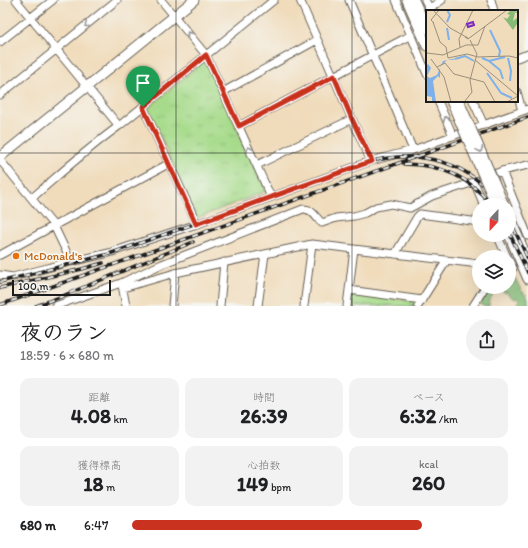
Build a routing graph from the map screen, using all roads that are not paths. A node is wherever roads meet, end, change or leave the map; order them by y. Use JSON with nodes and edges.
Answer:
{"nodes":[{"id":1,"x":16,"y":0,"type":"edge"},
{"id":2,"x":53,"y":0,"type":"edge"},
{"id":3,"x":117,"y":0,"type":"edge"},
{"id":4,"x":161,"y":0,"type":"edge"},
{"id":5,"x":194,"y":0,"type":"edge"},
{"id":6,"x":274,"y":0,"type":"edge"},
{"id":7,"x":300,"y":0,"type":"edge"},
{"id":8,"x":349,"y":0,"type":"edge"},
{"id":9,"x":396,"y":0,"type":"edge"},
{"id":10,"x":407,"y":0,"type":"edge"},
{"id":11,"x":414,"y":0,"type":"edge"},
{"id":12,"x":425,"y":0,"type":"edge"},
{"id":13,"x":442,"y":0,"type":"edge"},
{"id":14,"x":491,"y":0,"type":"edge"},
{"id":15,"x":431,"y":9,"type":"edge"},
{"id":16,"x":494,"y":10,"type":"edge"},
{"id":17,"x":174,"y":16,"type":"junction"},
{"id":18,"x":30,"y":18,"type":"junction"},
{"id":19,"x":426,"y":27,"type":"edge"},
{"id":20,"x":411,"y":35,"type":"junction"},
{"id":21,"x":318,"y":40,"type":"junction"},
{"id":22,"x":0,"y":42,"type":"edge"},
{"id":23,"x":426,"y":44,"type":"edge"},
{"id":24,"x":56,"y":50,"type":"junction"},
{"id":25,"x":528,"y":54,"type":"edge"},
{"id":26,"x":206,"y":55,"type":"junction"},
{"id":27,"x":372,"y":56,"type":"junction"},
{"id":28,"x":518,"y":58,"type":"edge"},
{"id":29,"x":426,"y":72,"type":"edge"},
{"id":30,"x":334,"y":76,"type":"junction"},
{"id":31,"x":87,"y":87,"type":"junction"},
{"id":32,"x":222,"y":92,"type":"junction"},
{"id":33,"x":518,"y":94,"type":"edge"},
{"id":34,"x":0,"y":95,"type":"edge"},
{"id":35,"x":438,"y":102,"type":"edge"},
{"id":36,"x":451,"y":102,"type":"edge"},
{"id":37,"x":459,"y":102,"type":"edge"},
{"id":38,"x":473,"y":102,"type":"edge"},
{"id":39,"x":143,"y":107,"type":"junction"},
{"id":40,"x":525,"y":110,"type":"edge"},
{"id":41,"x":352,"y":119,"type":"junction"},
{"id":42,"x":484,"y":125,"type":"junction"},
{"id":43,"x":119,"y":126,"type":"junction"},
{"id":44,"x":239,"y":126,"type":"junction"},
{"id":45,"x":453,"y":136,"type":"junction"},
{"id":46,"x":413,"y":150,"type":"junction"},
{"id":47,"x":0,"y":158,"type":"edge"},
{"id":48,"x":372,"y":161,"type":"junction"},
{"id":49,"x":168,"y":164,"type":"junction"},
{"id":50,"x":257,"y":165,"type":"junction"},
{"id":51,"x":528,"y":166,"type":"edge"},
{"id":52,"x":502,"y":170,"type":"junction"},
{"id":53,"x":474,"y":182,"type":"junction"},
{"id":54,"x":271,"y":197,"type":"junction"},
{"id":55,"x":32,"y":198,"type":"junction"},
{"id":56,"x":481,"y":198,"type":"edge"},
{"id":57,"x":493,"y":198,"type":"edge"},
{"id":58,"x":501,"y":198,"type":"edge"},
{"id":59,"x":525,"y":219,"type":"edge"},
{"id":60,"x":472,"y":221,"type":"edge"},
{"id":61,"x":196,"y":224,"type":"junction"},
{"id":62,"x":54,"y":226,"type":"junction"},
{"id":63,"x":516,"y":232,"type":"edge"},
{"id":64,"x":528,"y":236,"type":"edge"},
{"id":65,"x":512,"y":242,"type":"edge"},
{"id":66,"x":312,"y":244,"type":"junction"},
{"id":67,"x":354,"y":249,"type":"junction"},
{"id":68,"x":265,"y":254,"type":"junction"},
{"id":69,"x":395,"y":254,"type":"junction"},
{"id":70,"x":0,"y":255,"type":"edge"},
{"id":71,"x":447,"y":260,"type":"junction"},
{"id":72,"x":528,"y":260,"type":"edge"},
{"id":73,"x":70,"y":262,"type":"junction"},
{"id":74,"x":224,"y":262,"type":"junction"},
{"id":75,"x":472,"y":263,"type":"edge"},
{"id":76,"x":175,"y":274,"type":"junction"},
{"id":77,"x":0,"y":275,"type":"edge"},
{"id":78,"x":528,"y":279,"type":"edge"},
{"id":79,"x":122,"y":285,"type":"junction"},
{"id":80,"x":349,"y":290,"type":"junction"},
{"id":81,"x":481,"y":294,"type":"edge"},
{"id":82,"x":76,"y":298,"type":"junction"},
{"id":83,"x":420,"y":303,"type":"edge"},
{"id":84,"x":55,"y":306,"type":"edge"},
{"id":85,"x":80,"y":306,"type":"edge"},
{"id":86,"x":126,"y":306,"type":"edge"},
{"id":87,"x":172,"y":306,"type":"edge"},
{"id":88,"x":220,"y":306,"type":"edge"},
{"id":89,"x":258,"y":306,"type":"edge"},
{"id":90,"x":304,"y":306,"type":"edge"},
{"id":91,"x":347,"y":306,"type":"edge"},
{"id":92,"x":473,"y":306,"type":"edge"}],
"edges":[{"from":1,"to":18,"type":"street"},
{"from":2,"to":18,"type":"street"},
{"from":3,"to":24,"type":"street","one_way":true},
{"from":4,"to":17,"type":"street"},
{"from":5,"to":17,"type":"street"},
{"from":6,"to":26,"type":"street"},
{"from":7,"to":21,"type":"street"},
{"from":8,"to":27,"type":"street"},
{"from":9,"to":20,"type":"street"},
{"from":10,"to":23,"type":"street"},
{"from":11,"to":19,"type":"street"},
{"from":12,"to":15,"type":"street"},
{"from":13,"to":15,"type":"street"},
{"from":14,"to":16,"type":"street"},
{"from":26,"to":17,"type":"street","one_way":true},
{"from":17,"to":31,"type":"street"},
{"from":18,"to":22,"type":"street"},
{"from":18,"to":24,"type":"street"},
{"from":20,"to":27,"type":"street"},
{"from":20,"to":29,"type":"street"},
{"from":21,"to":30,"type":"street"},
{"from":21,"to":32,"type":"street"},
{"from":24,"to":31,"type":"street"},
{"from":24,"to":34,"type":"street"},
{"from":25,"to":28,"type":"street"},
{"from":26,"to":32,"type":"street"},
{"from":26,"to":39,"type":"street"},
{"from":27,"to":30,"type":"street"},
{"from":27,"to":46,"type":"street"},
{"from":30,"to":41,"type":"street"},
{"from":30,"to":44,"type":"street"},
{"from":31,"to":43,"type":"street"},
{"from":31,"to":47,"type":"street"},
{"from":32,"to":44,"type":"street"},
{"from":33,"to":40,"type":"street"},
{"from":45,"to":35,"type":"street","one_way":true},
{"from":36,"to":57,"type":"street","bridge":true},
{"from":37,"to":58,"type":"street","one_way":true,"bridge":true},
{"from":38,"to":42,"type":"street"},
{"from":39,"to":43,"type":"street"},
{"from":39,"to":49,"type":"street"},
{"from":40,"to":42,"type":"street"},
{"from":41,"to":48,"type":"street"},
{"from":41,"to":50,"type":"street"},
{"from":42,"to":45,"type":"street"},
{"from":43,"to":55,"type":"street"},
{"from":50,"to":44,"type":"street","one_way":true},
{"from":45,"to":46,"type":"street"},
{"from":46,"to":48,"type":"street"},
{"from":47,"to":55,"type":"street"},
{"from":48,"to":54,"type":"street"},
{"from":49,"to":61,"type":"street"},
{"from":49,"to":62,"type":"street"},
{"from":50,"to":54,"type":"street"},
{"from":51,"to":52,"type":"street"},
{"from":52,"to":53,"type":"street"},
{"from":52,"to":59,"type":"street"},
{"from":53,"to":56,"type":"street"},
{"from":53,"to":79,"type":"street"},
{"from":54,"to":61,"type":"street"},
{"from":55,"to":62,"type":"street"},
{"from":59,"to":64,"type":"street"},
{"from":60,"to":69,"type":"street"},
{"from":61,"to":73,"type":"street"},
{"from":62,"to":70,"type":"street"},
{"from":62,"to":73,"type":"street"},
{"from":63,"to":72,"type":"street"},
{"from":65,"to":78,"type":"street"},
{"from":66,"to":67,"type":"street"},
{"from":66,"to":68,"type":"street"},
{"from":66,"to":90,"type":"street"},
{"from":67,"to":69,"type":"street"},
{"from":67,"to":80,"type":"street"},
{"from":68,"to":74,"type":"street"},
{"from":68,"to":89,"type":"street"},
{"from":69,"to":71,"type":"street"},
{"from":71,"to":75,"type":"street"},
{"from":71,"to":83,"type":"street"},
{"from":73,"to":77,"type":"street"},
{"from":74,"to":76,"type":"street"},
{"from":74,"to":88,"type":"street"},
{"from":76,"to":79,"type":"street"},
{"from":76,"to":87,"type":"street"},
{"from":79,"to":82,"type":"street"},
{"from":79,"to":86,"type":"street"},
{"from":80,"to":83,"type":"street"},
{"from":80,"to":91,"type":"street"},
{"from":81,"to":92,"type":"street"},
{"from":82,"to":84,"type":"street"},
{"from":82,"to":85,"type":"street"}]}
